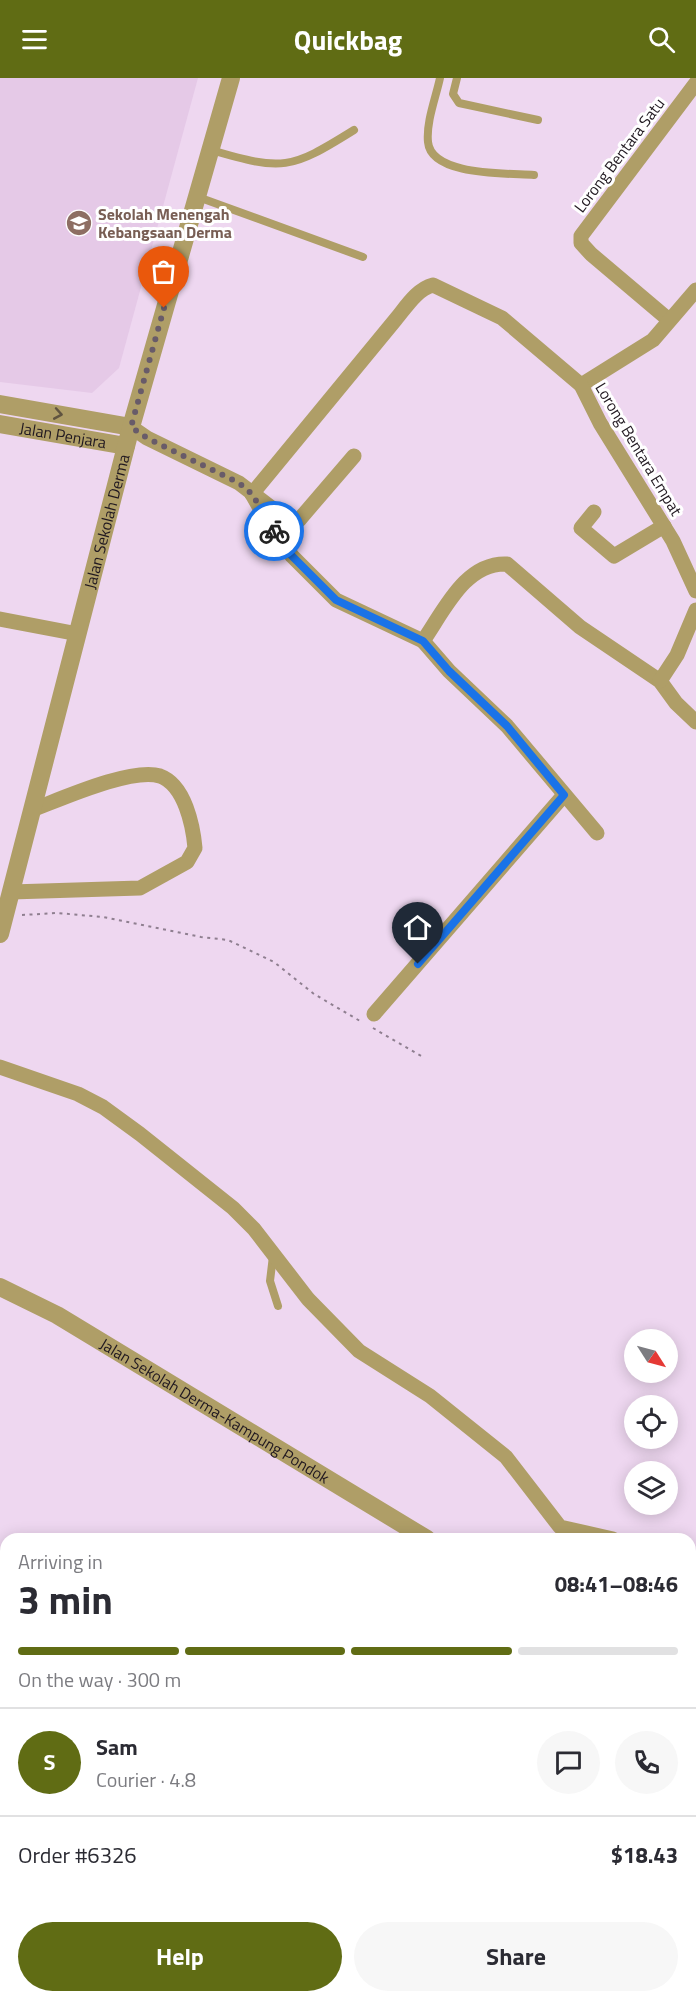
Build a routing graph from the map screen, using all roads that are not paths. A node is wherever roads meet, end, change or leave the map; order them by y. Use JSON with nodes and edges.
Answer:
{"nodes":[{"id":1,"x":231,"y":78,"type":"edge"},
{"id":2,"x":440,"y":78,"type":"edge"},
{"id":3,"x":457,"y":78,"type":"edge"},
{"id":4,"x":696,"y":83,"type":"edge"},
{"id":5,"x":538,"y":120,"type":"dead end"},
{"id":6,"x":354,"y":130,"type":"dead end"},
{"id":7,"x":210,"y":149,"type":"junction"},
{"id":8,"x":534,"y":175,"type":"dead end"},
{"id":9,"x":198,"y":197,"type":"junction"},
{"id":10,"x":363,"y":257,"type":"dead end"},
{"id":11,"x":696,"y":290,"type":"edge"},
{"id":12,"x":669,"y":320,"type":"junction"},
{"id":13,"x":580,"y":385,"type":"junction"},
{"id":14,"x":0,"y":404,"type":"edge"},
{"id":15,"x":0,"y":424,"type":"edge"},
{"id":16,"x":131,"y":427,"type":"junction"},
{"id":17,"x":147,"y":438,"type":"junction"},
{"id":18,"x":126,"y":446,"type":"junction"},
{"id":19,"x":354,"y":456,"type":"dead end"},
{"id":20,"x":252,"y":494,"type":"junction"},
{"id":21,"x":594,"y":512,"type":"dead end"},
{"id":22,"x":664,"y":526,"type":"junction"},
{"id":23,"x":696,"y":591,"type":"edge"},
{"id":24,"x":696,"y":610,"type":"edge"},
{"id":25,"x":0,"y":619,"type":"edge"},
{"id":26,"x":78,"y":634,"type":"junction"},
{"id":27,"x":423,"y":641,"type":"junction"},
{"id":28,"x":660,"y":681,"type":"junction"},
{"id":29,"x":696,"y":722,"type":"edge"},
{"id":30,"x":564,"y":795,"type":"junction"},
{"id":31,"x":32,"y":810,"type":"junction"},
{"id":32,"x":597,"y":834,"type":"dead end"},
{"id":33,"x":11,"y":892,"type":"junction"},
{"id":34,"x":0,"y":934,"type":"edge"},
{"id":35,"x":370,"y":1021,"type":"road end"},
{"id":36,"x":0,"y":1067,"type":"edge"},
{"id":37,"x":273,"y":1254,"type":"junction"},
{"id":38,"x":0,"y":1287,"type":"edge"},
{"id":39,"x":278,"y":1306,"type":"dead end"},
{"id":40,"x":417,"y":1533,"type":"edge"},
{"id":41,"x":557,"y":1533,"type":"edge"}],
"edges":[{"from":1,"to":7,"type":"street","name":"Jalan Sekolah Derma"},
{"from":2,"to":8,"type":"lane"},
{"from":3,"to":5,"type":"lane"},
{"from":4,"to":12,"type":"street","name":"Lorong Bentara Satu"},
{"from":6,"to":7,"type":"lane"},
{"from":7,"to":9,"type":"street","name":"Jalan Sekolah Derma"},
{"from":9,"to":10,"type":"lane"},
{"from":9,"to":16,"type":"street","name":"Jalan Sekolah Derma"},
{"from":11,"to":12,"type":"street"},
{"from":12,"to":13,"type":"street"},
{"from":13,"to":20,"type":"street","name":"Lorong Bentara Empat"},
{"from":13,"to":22,"type":"street","name":"Lorong Bentara Empat"},
{"from":14,"to":16,"type":"street","one_way":true},
{"from":15,"to":18,"type":"street","name":"Jalan Penjara"},
{"from":16,"to":17,"type":"street"},
{"from":16,"to":18,"type":"street","name":"Jalan Sekolah Derma"},
{"from":17,"to":18,"type":"street"},
{"from":17,"to":20,"type":"street"},
{"from":18,"to":26,"type":"street","name":"Jalan Sekolah Derma"},
{"from":19,"to":20,"type":"street"},
{"from":20,"to":27,"type":"street"},
{"from":21,"to":22,"type":"street"},
{"from":22,"to":23,"type":"street","name":"Lorong Bentara Empat"},
{"from":24,"to":28,"type":"street"},
{"from":25,"to":26,"type":"street"},
{"from":26,"to":31,"type":"street","name":"Jalan Sekolah Derma"},
{"from":27,"to":28,"type":"street"},
{"from":27,"to":30,"type":"street"},
{"from":28,"to":29,"type":"street"},
{"from":30,"to":32,"type":"street"},
{"from":30,"to":35,"type":"street"},
{"from":31,"to":33,"type":"street","name":"Jalan Sekolah Derma"},
{"from":31,"to":33,"type":"street"},
{"from":33,"to":34,"type":"street","name":"Jalan Sekolah Derma"},
{"from":36,"to":37,"type":"street"},
{"from":37,"to":39,"type":"lane"},
{"from":37,"to":41,"type":"street"},
{"from":38,"to":40,"type":"street","name":"Jalan Sekolah Derma-Kampung Pondok"}]}
